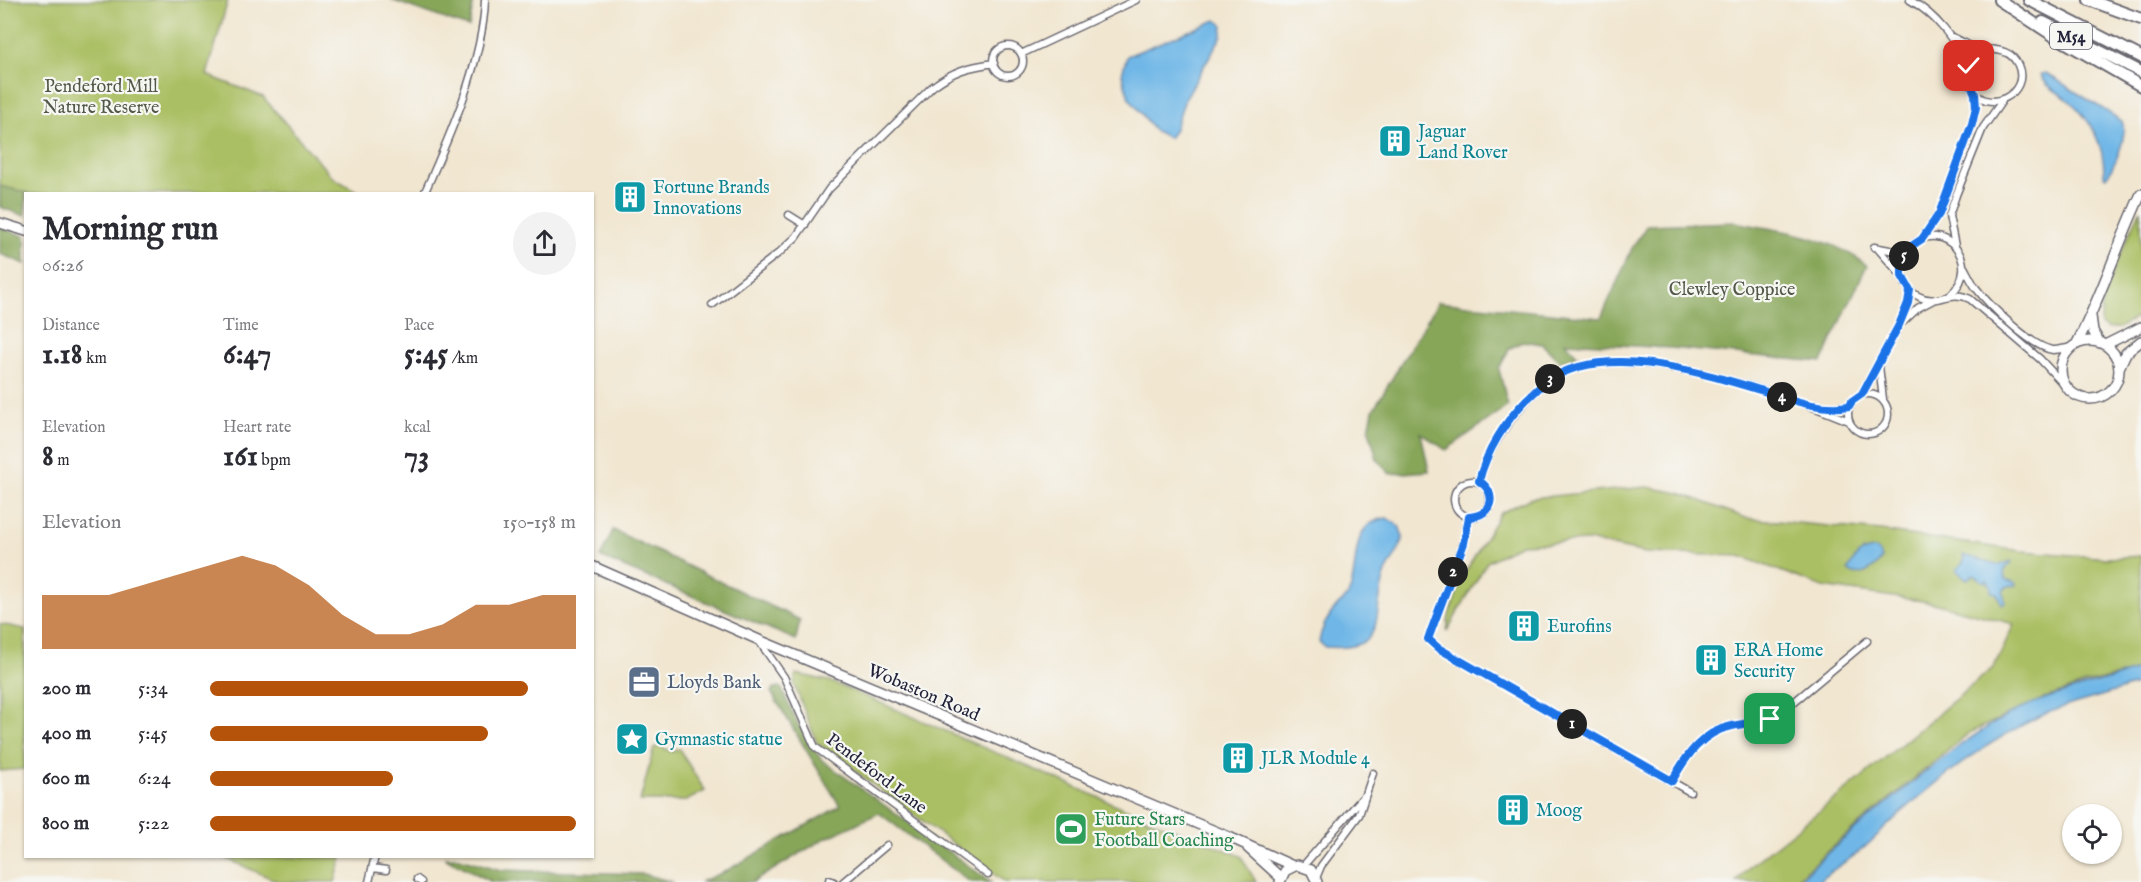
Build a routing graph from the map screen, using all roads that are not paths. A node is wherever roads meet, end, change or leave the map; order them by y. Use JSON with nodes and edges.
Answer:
{"nodes":[{"id":1,"x":485,"y":0,"type":"edge"},
{"id":2,"x":1136,"y":0,"type":"edge"},
{"id":3,"x":1910,"y":0,"type":"edge"},
{"id":4,"x":2000,"y":0,"type":"edge"},
{"id":5,"x":2029,"y":0,"type":"edge"},
{"id":6,"x":2089,"y":0,"type":"edge"},
{"id":7,"x":2141,"y":19,"type":"edge"},
{"id":8,"x":1952,"y":37,"type":"junction"},
{"id":9,"x":1986,"y":50,"type":"junction"},
{"id":10,"x":1022,"y":54,"type":"junction"},
{"id":11,"x":2141,"y":57,"type":"edge"},
{"id":12,"x":994,"y":63,"type":"junction"},
{"id":13,"x":1969,"y":66,"type":"junction"},
{"id":14,"x":2141,"y":72,"type":"edge"},
{"id":15,"x":2141,"y":86,"type":"edge"},
{"id":16,"x":1975,"y":94,"type":"junction"},
{"id":17,"x":2002,"y":100,"type":"junction"},
{"id":18,"x":425,"y":192,"type":"edge"},
{"id":19,"x":2141,"y":194,"type":"edge"},
{"id":20,"x":789,"y":215,"type":"dead end"},
{"id":21,"x":0,"y":223,"type":"edge"},
{"id":22,"x":805,"y":225,"type":"junction"},
{"id":23,"x":24,"y":230,"type":"edge"},
{"id":24,"x":1922,"y":239,"type":"junction"},
{"id":25,"x":1955,"y":246,"type":"junction"},
{"id":26,"x":1905,"y":253,"type":"junction"},
{"id":27,"x":1964,"y":266,"type":"junction"},
{"id":28,"x":1902,"y":276,"type":"junction"},
{"id":29,"x":1910,"y":290,"type":"junction"},
{"id":30,"x":1951,"y":294,"type":"junction"},
{"id":31,"x":1933,"y":300,"type":"junction"},
{"id":32,"x":712,"y":305,"type":"dead end"},
{"id":33,"x":2091,"y":316,"type":"junction"},
{"id":34,"x":1899,"y":325,"type":"junction"},
{"id":35,"x":2141,"y":327,"type":"edge"},
{"id":36,"x":2141,"y":340,"type":"edge"},
{"id":37,"x":2102,"y":344,"type":"junction"},
{"id":38,"x":2074,"y":345,"type":"junction"},
{"id":39,"x":1879,"y":365,"type":"junction"},
{"id":40,"x":2119,"y":369,"type":"junction"},
{"id":41,"x":2066,"y":387,"type":"junction"},
{"id":42,"x":1862,"y":394,"type":"junction"},
{"id":43,"x":1883,"y":399,"type":"junction"},
{"id":44,"x":1849,"y":406,"type":"junction"},
{"id":45,"x":1815,"y":407,"type":"junction"},
{"id":46,"x":1849,"y":421,"type":"junction"},
{"id":47,"x":1479,"y":481,"type":"junction"},
{"id":48,"x":1469,"y":517,"type":"junction"},
{"id":49,"x":594,"y":567,"type":"edge"},
{"id":50,"x":759,"y":640,"type":"junction"},
{"id":51,"x":1867,"y":641,"type":"dead end"},
{"id":52,"x":1372,"y":773,"type":"dead end"},
{"id":53,"x":1672,"y":781,"type":"junction"},
{"id":54,"x":1690,"y":792,"type":"dead end"},
{"id":55,"x":1366,"y":794,"type":"junction"},
{"id":56,"x":1244,"y":844,"type":"junction"},
{"id":57,"x":887,"y":845,"type":"dead end"},
{"id":58,"x":375,"y":858,"type":"edge"},
{"id":59,"x":1293,"y":866,"type":"junction"},
{"id":60,"x":1303,"y":866,"type":"junction"},
{"id":61,"x":373,"y":868,"type":"junction"},
{"id":62,"x":386,"y":870,"type":"dead end"},
{"id":63,"x":988,"y":875,"type":"dead end"},
{"id":64,"x":1280,"y":880,"type":"edge"},
{"id":65,"x":1316,"y":880,"type":"edge"},
{"id":66,"x":369,"y":882,"type":"edge"},
{"id":67,"x":843,"y":882,"type":"edge"}],
"edges":[{"from":1,"to":18,"type":"street"},
{"from":2,"to":10,"type":"street"},
{"from":3,"to":8,"type":"street"},
{"from":4,"to":14,"type":"highway","number":"M54"},
{"from":4,"to":15,"type":"highway"},
{"from":5,"to":11,"type":"highway","number":"M54"},
{"from":6,"to":7,"type":"highway"},
{"from":8,"to":9,"type":"street"},
{"from":8,"to":13,"type":"street"},
{"from":9,"to":13,"type":"street"},
{"from":9,"to":17,"type":"street"},
{"from":10,"to":12,"type":"street"},
{"from":10,"to":12,"type":"street"},
{"from":12,"to":22,"type":"street"},
{"from":13,"to":16,"type":"street"},
{"from":16,"to":17,"type":"street"},
{"from":16,"to":24,"type":"street"},
{"from":17,"to":25,"type":"street"},
{"from":19,"to":33,"type":"street"},
{"from":20,"to":22,"type":"street"},
{"from":21,"to":23,"type":"street"},
{"from":22,"to":32,"type":"street"},
{"from":24,"to":25,"type":"street"},
{"from":24,"to":26,"type":"street"},
{"from":25,"to":27,"type":"street"},
{"from":26,"to":28,"type":"street"},
{"from":26,"to":28,"type":"street"},
{"from":27,"to":30,"type":"street"},
{"from":27,"to":38,"type":"street"},
{"from":28,"to":29,"type":"street"},
{"from":29,"to":31,"type":"street"},
{"from":29,"to":34,"type":"street"},
{"from":30,"to":31,"type":"street"},
{"from":30,"to":41,"type":"street"},
{"from":31,"to":34,"type":"street"},
{"from":33,"to":37,"type":"street"},
{"from":33,"to":38,"type":"street"},
{"from":34,"to":39,"type":"street"},
{"from":35,"to":37,"type":"street"},
{"from":36,"to":40,"type":"street"},
{"from":37,"to":38,"type":"street"},
{"from":37,"to":40,"type":"street"},
{"from":38,"to":41,"type":"street"},
{"from":39,"to":42,"type":"street"},
{"from":39,"to":43,"type":"street"},
{"from":40,"to":41,"type":"street"},
{"from":42,"to":43,"type":"street"},
{"from":42,"to":44,"type":"street"},
{"from":43,"to":46,"type":"street"},
{"from":44,"to":45,"type":"street"},
{"from":44,"to":46,"type":"street"},
{"from":45,"to":46,"type":"street"},
{"from":45,"to":47,"type":"street"},
{"from":47,"to":48,"type":"street"},
{"from":47,"to":48,"type":"street"},
{"from":48,"to":53,"type":"street"},
{"from":49,"to":50,"type":"street","name":"Wobaston Road"},
{"from":50,"to":56,"type":"street","name":"Wobaston Road"},
{"from":50,"to":63,"type":"street","name":"Pendeford Lane"},
{"from":51,"to":53,"type":"street"},
{"from":52,"to":55,"type":"street"},
{"from":53,"to":54,"type":"street"},
{"from":55,"to":60,"type":"street"},
{"from":55,"to":65,"type":"street"},
{"from":56,"to":59,"type":"street","name":"Wobaston Road"},
{"from":56,"to":64,"type":"street","name":"Wobaston Road"},
{"from":57,"to":67,"type":"street"},
{"from":58,"to":61,"type":"street"},
{"from":59,"to":60,"type":"street"},
{"from":59,"to":64,"type":"street"},
{"from":60,"to":65,"type":"street"},
{"from":61,"to":62,"type":"street"},
{"from":61,"to":66,"type":"street"}]}
